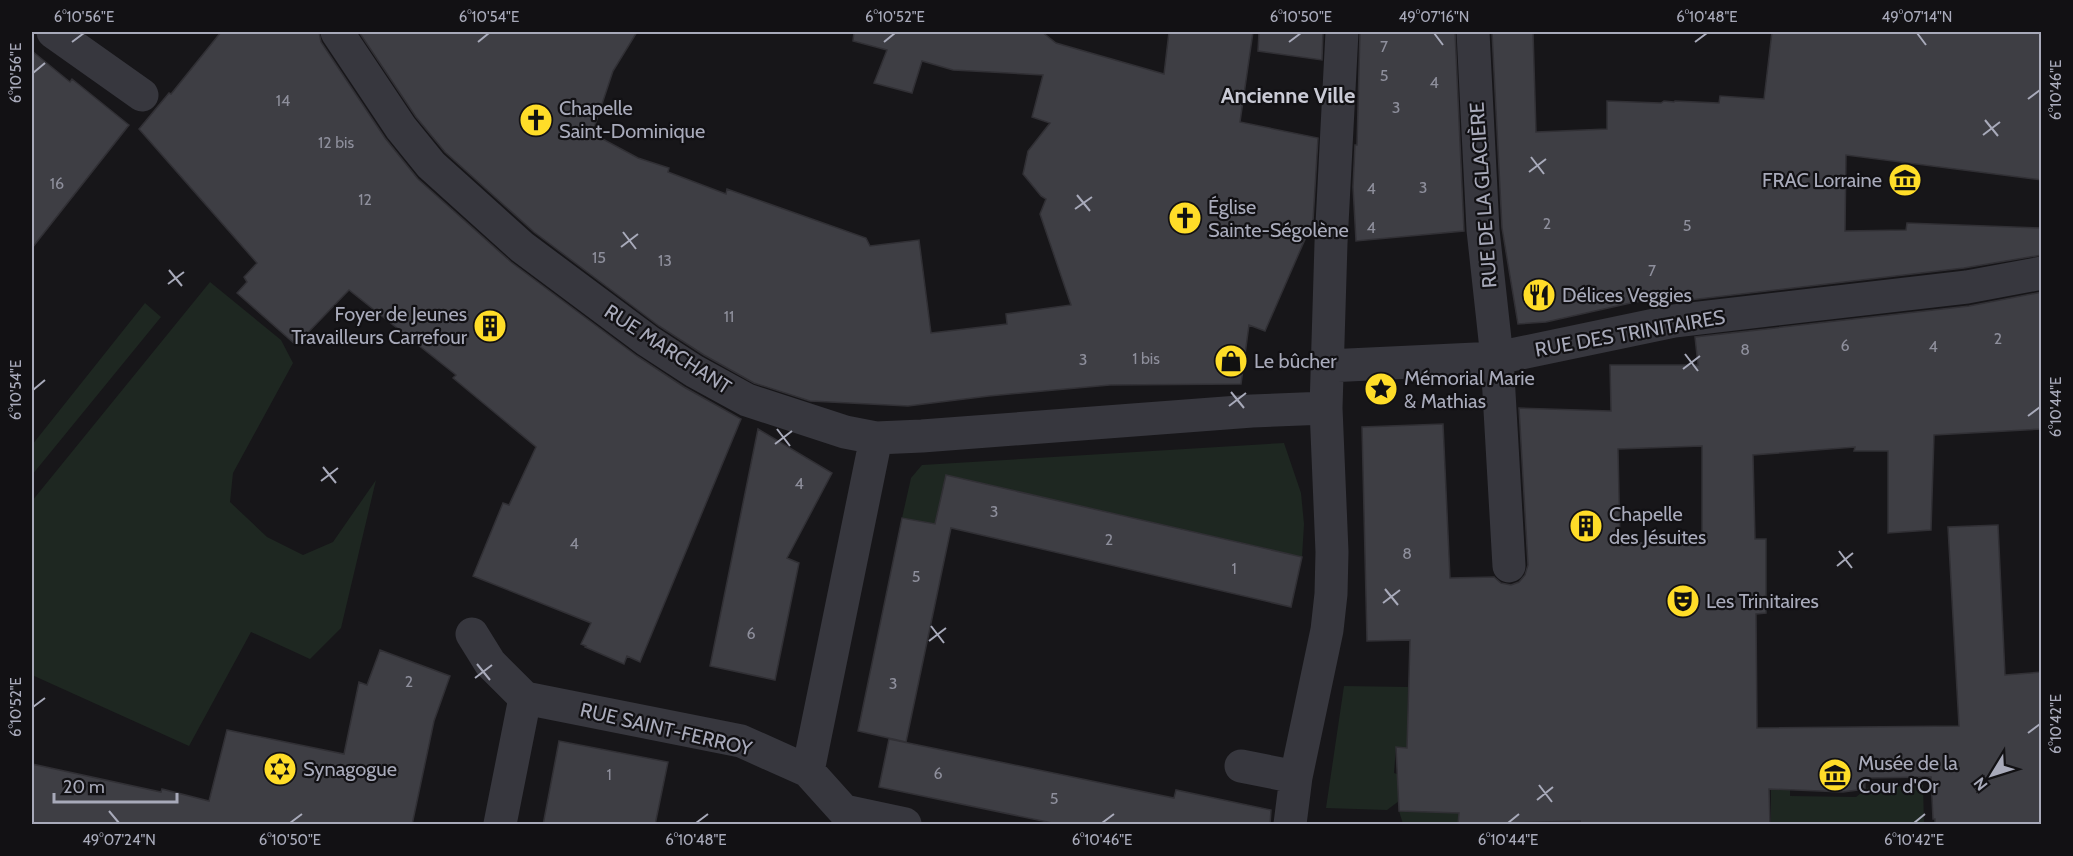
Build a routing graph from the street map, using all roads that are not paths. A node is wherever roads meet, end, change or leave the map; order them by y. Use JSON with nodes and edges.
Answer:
{"nodes":[{"id":1,"x":53,"y":32,"type":"edge"},
{"id":2,"x":337,"y":32,"type":"edge"},
{"id":3,"x":1342,"y":32,"type":"edge"},
{"id":4,"x":1473,"y":32,"type":"edge"},
{"id":5,"x":142,"y":95,"type":"dead end"},
{"id":6,"x":2042,"y":273,"type":"edge"},
{"id":7,"x":1497,"y":358,"type":"junction"},
{"id":8,"x":1327,"y":366,"type":"junction"},
{"id":9,"x":1326,"y":408,"type":"junction"},
{"id":10,"x":876,"y":438,"type":"junction"},
{"id":11,"x":1509,"y":566,"type":"dead end"},
{"id":12,"x":472,"y":634,"type":"dead end"},
{"id":13,"x":525,"y":698,"type":"junction"},
{"id":14,"x":1241,"y":766,"type":"dead end"},
{"id":15,"x":808,"y":771,"type":"junction"},
{"id":16,"x":1296,"y":777,"type":"junction"},
{"id":17,"x":500,"y":825,"type":"edge"},
{"id":18,"x":905,"y":825,"type":"edge"},
{"id":19,"x":1290,"y":825,"type":"edge"}],
"edges":[{"from":1,"to":5,"type":"street"},
{"from":2,"to":10,"type":"street","name":"RUE MARCHANT"},
{"from":3,"to":8,"type":"street"},
{"from":4,"to":7,"type":"street","name":"RUE DE LA GLACIÈRE"},
{"from":6,"to":7,"type":"street","name":"RUE DES TRINITAIRES"},
{"from":7,"to":8,"type":"street","name":"RUE DES TRINITAIRES"},
{"from":7,"to":11,"type":"street"},
{"from":8,"to":9,"type":"street"},
{"from":9,"to":10,"type":"street","name":"RUE MARCHANT"},
{"from":9,"to":16,"type":"street"},
{"from":10,"to":15,"type":"street"},
{"from":12,"to":13,"type":"street"},
{"from":13,"to":15,"type":"street","name":"RUE SAINT-FERROY"},
{"from":13,"to":17,"type":"street"},
{"from":14,"to":16,"type":"street"},
{"from":15,"to":18,"type":"street"},
{"from":16,"to":19,"type":"street"}]}
